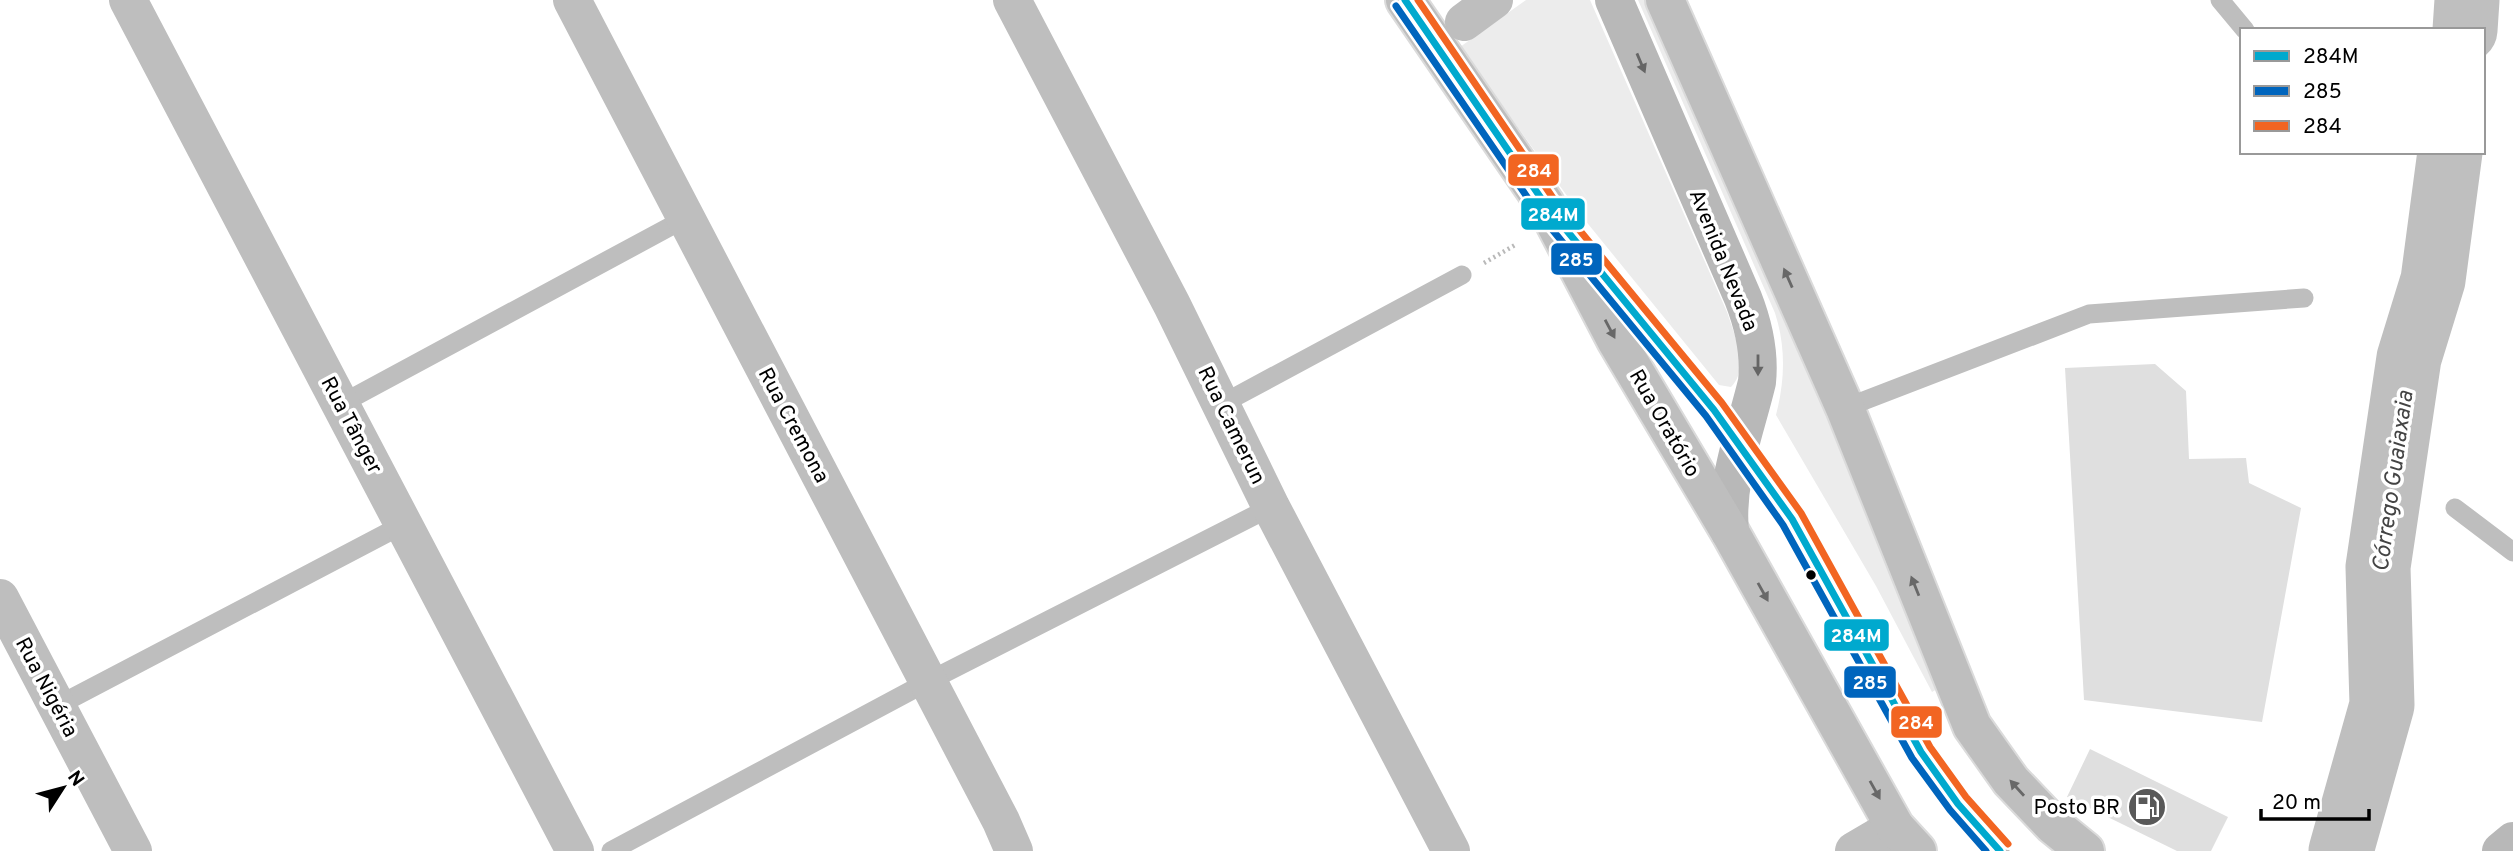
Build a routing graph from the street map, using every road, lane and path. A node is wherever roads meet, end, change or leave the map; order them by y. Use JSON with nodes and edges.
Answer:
{"nodes":[{"id":1,"x":128,"y":0,"type":"edge"},
{"id":2,"x":572,"y":0,"type":"edge"},
{"id":3,"x":1012,"y":0,"type":"edge"},
{"id":4,"x":1405,"y":0,"type":"edge"},
{"id":5,"x":1614,"y":0,"type":"edge"},
{"id":6,"x":1665,"y":0,"type":"edge"},
{"id":7,"x":2220,"y":0,"type":"edge"},
{"id":8,"x":2243,"y":28,"type":"edge"},
{"id":9,"x":1545,"y":204,"type":"junction"},
{"id":10,"x":685,"y":218,"type":"junction"},
{"id":11,"x":1462,"y":275,"type":"dead end"},
{"id":12,"x":2304,"y":299,"type":"dead end"},
{"id":13,"x":341,"y":404,"type":"junction"},
{"id":14,"x":1222,"y":404,"type":"junction"},
{"id":15,"x":1845,"y":408,"type":"junction"},
{"id":16,"x":1741,"y":444,"type":"junction"},
{"id":17,"x":1271,"y":507,"type":"junction"},
{"id":18,"x":2455,"y":508,"type":"dead end"},
{"id":19,"x":404,"y":524,"type":"junction"},
{"id":20,"x":1730,"y":532,"type":"junction"},
{"id":21,"x":2513,"y":552,"type":"edge"},
{"id":22,"x":0,"y":598,"type":"edge"},
{"id":23,"x":929,"y":681,"type":"junction"},
{"id":24,"x":57,"y":706,"type":"junction"},
{"id":25,"x":1906,"y":839,"type":"edge"},
{"id":26,"x":2513,"y":841,"type":"edge"},
{"id":27,"x":566,"y":848,"type":"edge"},
{"id":28,"x":133,"y":851,"type":"edge"},
{"id":29,"x":611,"y":851,"type":"edge"},
{"id":30,"x":1014,"y":851,"type":"edge"},
{"id":31,"x":1451,"y":851,"type":"edge"},
{"id":32,"x":1854,"y":851,"type":"edge"},
{"id":33,"x":2000,"y":851,"type":"edge"},
{"id":34,"x":2085,"y":851,"type":"edge"},
{"id":35,"x":2501,"y":851,"type":"edge"}],
"edges":[{"from":1,"to":13,"type":"street","name":"Rua Tânger"},
{"from":2,"to":10,"type":"street","name":"Rua Cremona"},
{"from":3,"to":14,"type":"street","name":"Rua Camerun"},
{"from":4,"to":9,"type":"street","name":"Rua Oratório"},
{"from":5,"to":16,"type":"main road","name":"Avenida Nevada","one_way":true},
{"from":15,"to":6,"type":"street","one_way":true},
{"from":7,"to":8,"type":"lane"},
{"from":9,"to":16,"type":"lane"},
{"from":9,"to":20,"type":"street","name":"Rua Oratório","one_way":true},
{"from":10,"to":13,"type":"lane"},
{"from":10,"to":23,"type":"street","name":"Rua Cremona"},
{"from":11,"to":14,"type":"lane"},
{"from":12,"to":15,"type":"lane"},
{"from":13,"to":19,"type":"street","name":"Rua Tânger"},
{"from":14,"to":17,"type":"street","name":"Rua Camerun"},
{"from":34,"to":15,"type":"street","one_way":true},
{"from":16,"to":20,"type":"main road","name":"Avenida Nevada"},
{"from":16,"to":33,"type":"lane"},
{"from":17,"to":23,"type":"lane"},
{"from":17,"to":31,"type":"street","name":"Rua Camerun"},
{"from":18,"to":21,"type":"lane"},
{"from":19,"to":24,"type":"lane"},
{"from":19,"to":27,"type":"street","name":"Rua Tânger"},
{"from":20,"to":25,"type":"street","name":"Rua Oratório","one_way":true},
{"from":22,"to":24,"type":"street","name":"Rua Nigéria"},
{"from":23,"to":29,"type":"lane"},
{"from":23,"to":30,"type":"street","name":"Rua Cremona"},
{"from":24,"to":28,"type":"street","name":"Rua Nigéria"},
{"from":25,"to":32,"type":"street"},
{"from":26,"to":35,"type":"main road"}]}
